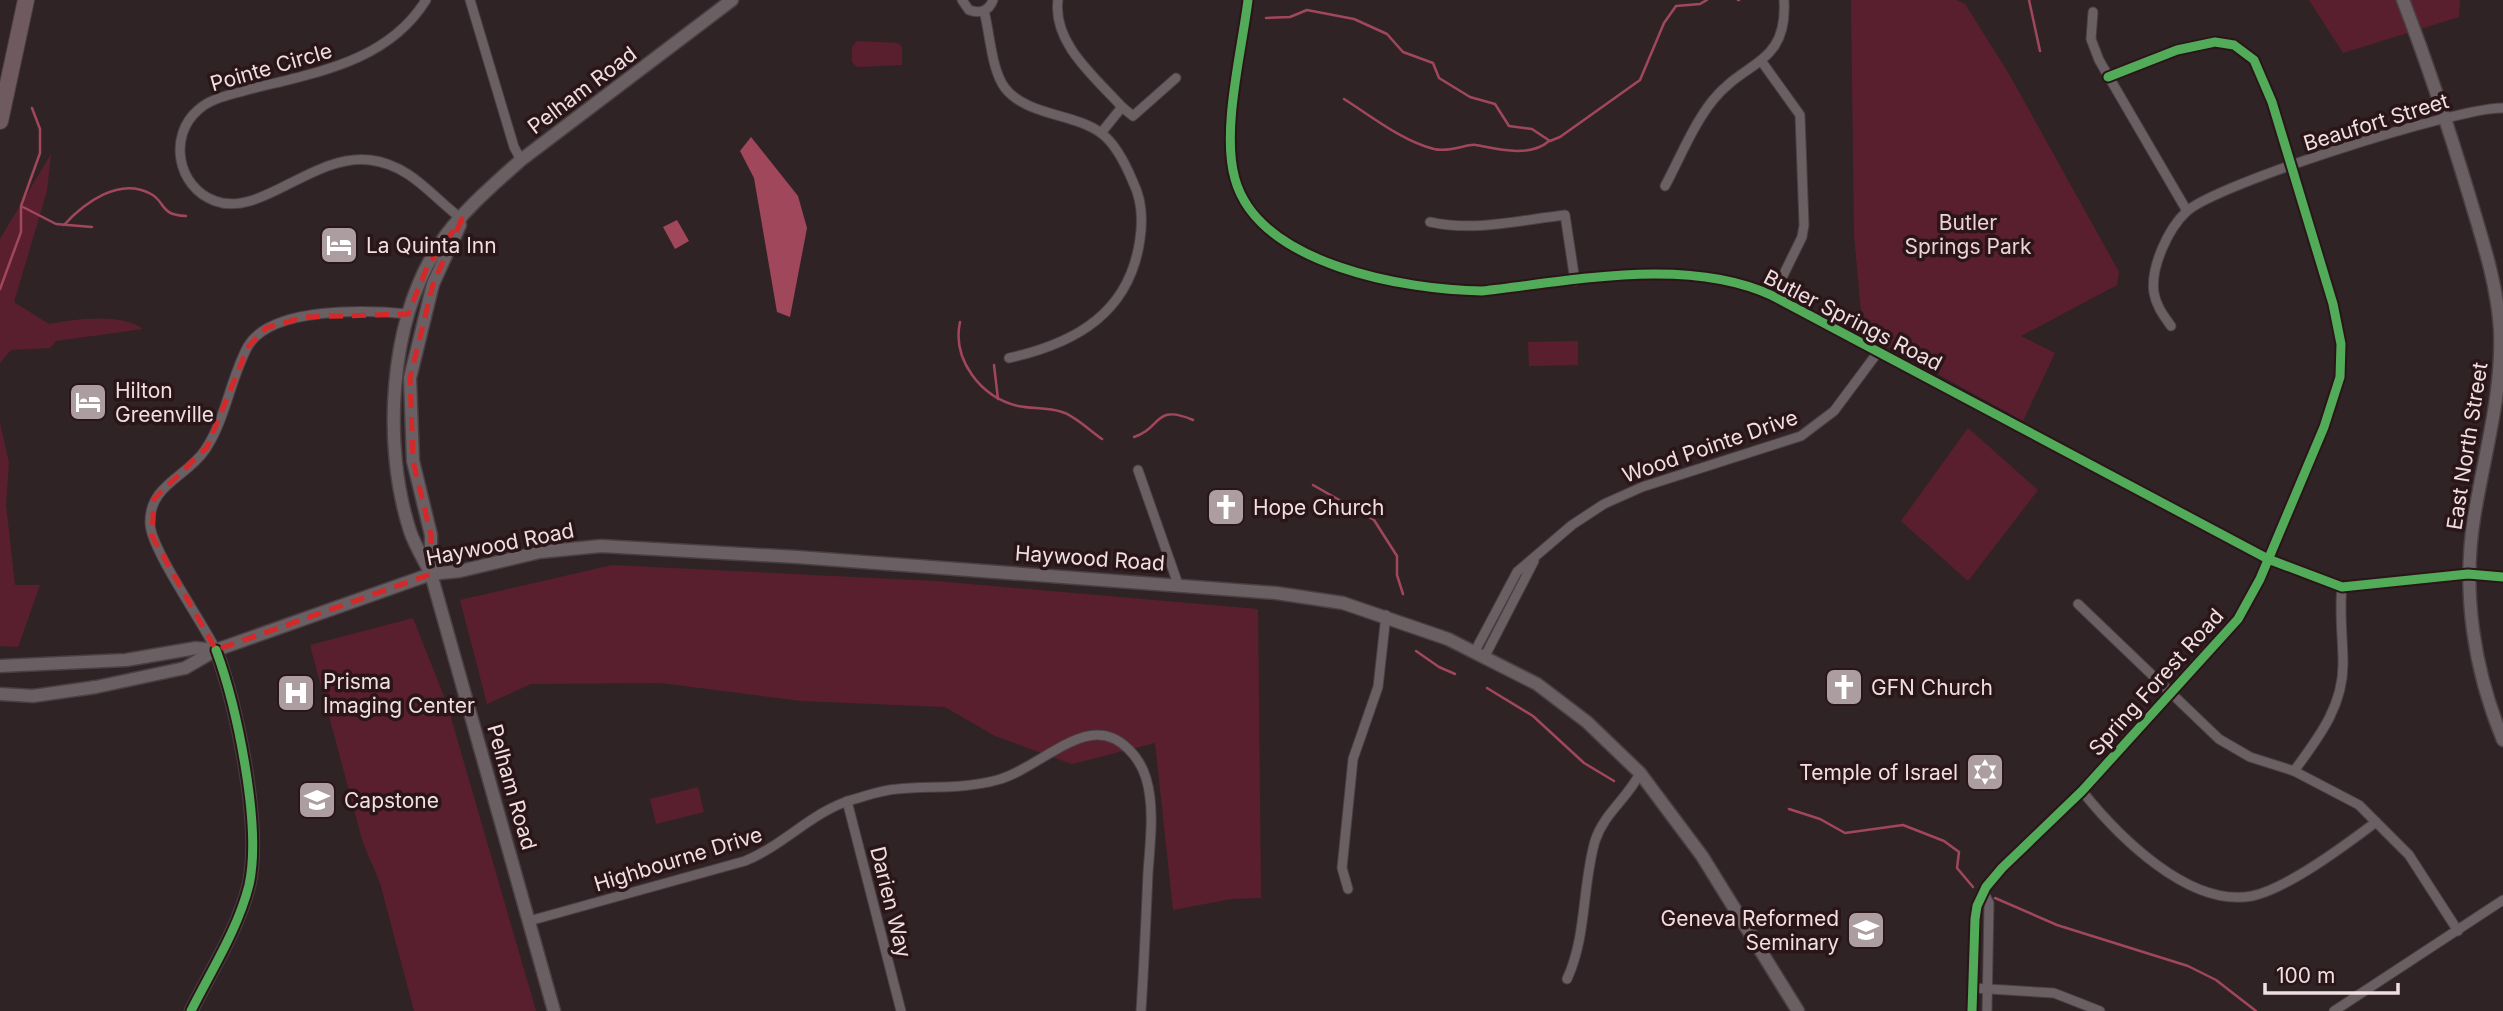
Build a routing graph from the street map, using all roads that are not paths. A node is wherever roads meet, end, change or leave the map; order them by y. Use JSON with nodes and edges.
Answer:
{"nodes":[{"id":1,"x":26,"y":0,"type":"edge"},
{"id":2,"x":426,"y":0,"type":"edge"},
{"id":3,"x":470,"y":0,"type":"edge"},
{"id":4,"x":732,"y":0,"type":"edge"},
{"id":5,"x":962,"y":0,"type":"edge"},
{"id":6,"x":993,"y":0,"type":"edge"},
{"id":7,"x":1058,"y":0,"type":"edge"},
{"id":8,"x":1248,"y":0,"type":"edge"},
{"id":9,"x":1784,"y":0,"type":"edge"},
{"id":10,"x":2403,"y":0,"type":"edge"},
{"id":11,"x":984,"y":11,"type":"junction"},
{"id":12,"x":2093,"y":12,"type":"dead end"},
{"id":13,"x":1762,"y":62,"type":"junction"},
{"id":14,"x":2108,"y":77,"type":"junction"},
{"id":15,"x":1176,"y":78,"type":"dead end"},
{"id":16,"x":1122,"y":107,"type":"junction"},
{"id":17,"x":2503,"y":108,"type":"edge"},
{"id":18,"x":2446,"y":119,"type":"junction"},
{"id":19,"x":0,"y":121,"type":"edge"},
{"id":20,"x":1101,"y":133,"type":"junction"},
{"id":21,"x":521,"y":160,"type":"junction"},
{"id":22,"x":2291,"y":167,"type":"junction"},
{"id":23,"x":1665,"y":186,"type":"dead end"},
{"id":24,"x":2187,"y":211,"type":"junction"},
{"id":25,"x":462,"y":219,"type":"junction"},
{"id":26,"x":1430,"y":222,"type":"dead end"},
{"id":27,"x":1575,"y":281,"type":"junction"},
{"id":28,"x":1773,"y":296,"type":"junction"},
{"id":29,"x":409,"y":314,"type":"junction"},
{"id":30,"x":2171,"y":326,"type":"dead end"},
{"id":31,"x":1878,"y":352,"type":"junction"},
{"id":32,"x":1009,"y":358,"type":"dead end"},
{"id":33,"x":2499,"y":404,"type":"edge"},
{"id":34,"x":1138,"y":470,"type":"dead end"},
{"id":35,"x":2268,"y":559,"type":"junction"},
{"id":36,"x":432,"y":574,"type":"junction"},
{"id":37,"x":2468,"y":574,"type":"junction"},
{"id":38,"x":2503,"y":577,"type":"edge"},
{"id":39,"x":1178,"y":584,"type":"junction"},
{"id":40,"x":2342,"y":587,"type":"junction"},
{"id":41,"x":2078,"y":604,"type":"dead end"},
{"id":42,"x":1385,"y":615,"type":"junction"},
{"id":43,"x":216,"y":650,"type":"junction"},
{"id":44,"x":1480,"y":654,"type":"junction"},
{"id":45,"x":0,"y":666,"type":"edge"},
{"id":46,"x":2171,"y":693,"type":"junction"},
{"id":47,"x":0,"y":694,"type":"edge"},
{"id":48,"x":2503,"y":740,"type":"edge"},
{"id":49,"x":2294,"y":771,"type":"junction"},
{"id":50,"x":1640,"y":773,"type":"junction"},
{"id":51,"x":2082,"y":791,"type":"junction"},
{"id":52,"x":847,"y":801,"type":"junction"},
{"id":53,"x":2376,"y":822,"type":"junction"},
{"id":54,"x":1348,"y":889,"type":"dead end"},
{"id":55,"x":1984,"y":893,"type":"junction"},
{"id":56,"x":2503,"y":900,"type":"edge"},
{"id":57,"x":530,"y":921,"type":"junction"},
{"id":58,"x":2458,"y":931,"type":"junction"},
{"id":59,"x":1567,"y":979,"type":"dead end"},
{"id":60,"x":1973,"y":988,"type":"junction"},
{"id":61,"x":1988,"y":989,"type":"junction"},
{"id":62,"x":191,"y":1011,"type":"edge"},
{"id":63,"x":554,"y":1011,"type":"edge"},
{"id":64,"x":901,"y":1011,"type":"edge"},
{"id":65,"x":1141,"y":1011,"type":"edge"},
{"id":66,"x":1798,"y":1011,"type":"edge"},
{"id":67,"x":1972,"y":1011,"type":"edge"},
{"id":68,"x":1987,"y":1011,"type":"edge"},
{"id":69,"x":2100,"y":1011,"type":"edge"},
{"id":70,"x":2334,"y":1011,"type":"edge"}],
"edges":[{"from":1,"to":19,"type":"highway"},
{"from":2,"to":25,"type":"street","name":"Pointe Circle"},
{"from":3,"to":21,"type":"street"},
{"from":4,"to":21,"type":"main road","name":"Pelham Road"},
{"from":5,"to":11,"type":"street"},
{"from":6,"to":11,"type":"street"},
{"from":7,"to":16,"type":"street"},
{"from":8,"to":27,"type":"street","name":"Butler Springs Road"},
{"from":9,"to":13,"type":"street"},
{"from":10,"to":18,"type":"main road","name":"East North Street"},
{"from":11,"to":20,"type":"street"},
{"from":12,"to":14,"type":"street"},
{"from":13,"to":23,"type":"street"},
{"from":13,"to":28,"type":"street"},
{"from":14,"to":22,"type":"street","name":"Spring Forest Road"},
{"from":14,"to":24,"type":"street"},
{"from":15,"to":16,"type":"street"},
{"from":16,"to":20,"type":"street"},
{"from":17,"to":18,"type":"street","name":"Beaufort Street"},
{"from":18,"to":22,"type":"street","name":"Beaufort Street"},
{"from":18,"to":33,"type":"main road","name":"East North Street"},
{"from":20,"to":32,"type":"street"},
{"from":21,"to":25,"type":"main road","name":"Pelham Road"},
{"from":22,"to":24,"type":"street","name":"Beaufort Street"},
{"from":22,"to":35,"type":"street","name":"Spring Forest Road"},
{"from":24,"to":30,"type":"street"},
{"from":25,"to":29,"type":"main road","name":"Pelham Road"},
{"from":25,"to":36,"type":"main road","name":"Pelham Road"},
{"from":26,"to":27,"type":"street"},
{"from":27,"to":28,"type":"street","name":"Butler Springs Road"},
{"from":28,"to":31,"type":"street","name":"Butler Springs Road"},
{"from":29,"to":36,"type":"main road","name":"Pelham Road"},
{"from":29,"to":43,"type":"street"},
{"from":31,"to":35,"type":"street","name":"Butler Springs Road"},
{"from":31,"to":44,"type":"street","name":"Wood Pointe Drive"},
{"from":33,"to":37,"type":"main road","name":"East North Street"},
{"from":34,"to":39,"type":"street"},
{"from":35,"to":40,"type":"street","name":"Butler Springs Road"},
{"from":35,"to":46,"type":"street","name":"Spring Forest Road"},
{"from":36,"to":39,"type":"main road","name":"Haywood Road"},
{"from":36,"to":43,"type":"main road","name":"Haywood Road"},
{"from":36,"to":57,"type":"main road","name":"Pelham Road"},
{"from":37,"to":38,"type":"street","name":"Butler Springs Road"},
{"from":37,"to":40,"type":"street","name":"Butler Springs Road"},
{"from":37,"to":48,"type":"main road","name":"East North Street"},
{"from":39,"to":42,"type":"main road","name":"Haywood Road"},
{"from":40,"to":49,"type":"street"},
{"from":41,"to":46,"type":"street"},
{"from":42,"to":44,"type":"main road","name":"Haywood Road"},
{"from":42,"to":54,"type":"street"},
{"from":43,"to":45,"type":"main road","name":"Haywood Road"},
{"from":43,"to":47,"type":"main road","name":"Haywood Road"},
{"from":43,"to":62,"type":"main road"},
{"from":44,"to":50,"type":"main road","name":"Haywood Road"},
{"from":46,"to":49,"type":"street"},
{"from":46,"to":51,"type":"street","name":"Spring Forest Road"},
{"from":49,"to":53,"type":"street"},
{"from":50,"to":59,"type":"street"},
{"from":50,"to":66,"type":"main road","name":"Haywood Road"},
{"from":51,"to":53,"type":"street"},
{"from":51,"to":55,"type":"street","name":"Spring Forest Road"},
{"from":52,"to":57,"type":"street","name":"Highbourne Drive"},
{"from":52,"to":64,"type":"street","name":"Darien Way"},
{"from":52,"to":65,"type":"street","name":"Highbourne Drive"},
{"from":53,"to":58,"type":"street"},
{"from":55,"to":60,"type":"street","name":"Spring Forest Road"},
{"from":55,"to":61,"type":"street"},
{"from":56,"to":58,"type":"street"},
{"from":57,"to":63,"type":"main road","name":"Pelham Road"},
{"from":58,"to":70,"type":"street"},
{"from":60,"to":61,"type":"street"},
{"from":60,"to":67,"type":"street","name":"Spring Forest Road"},
{"from":61,"to":68,"type":"street"},
{"from":61,"to":69,"type":"street"}]}
